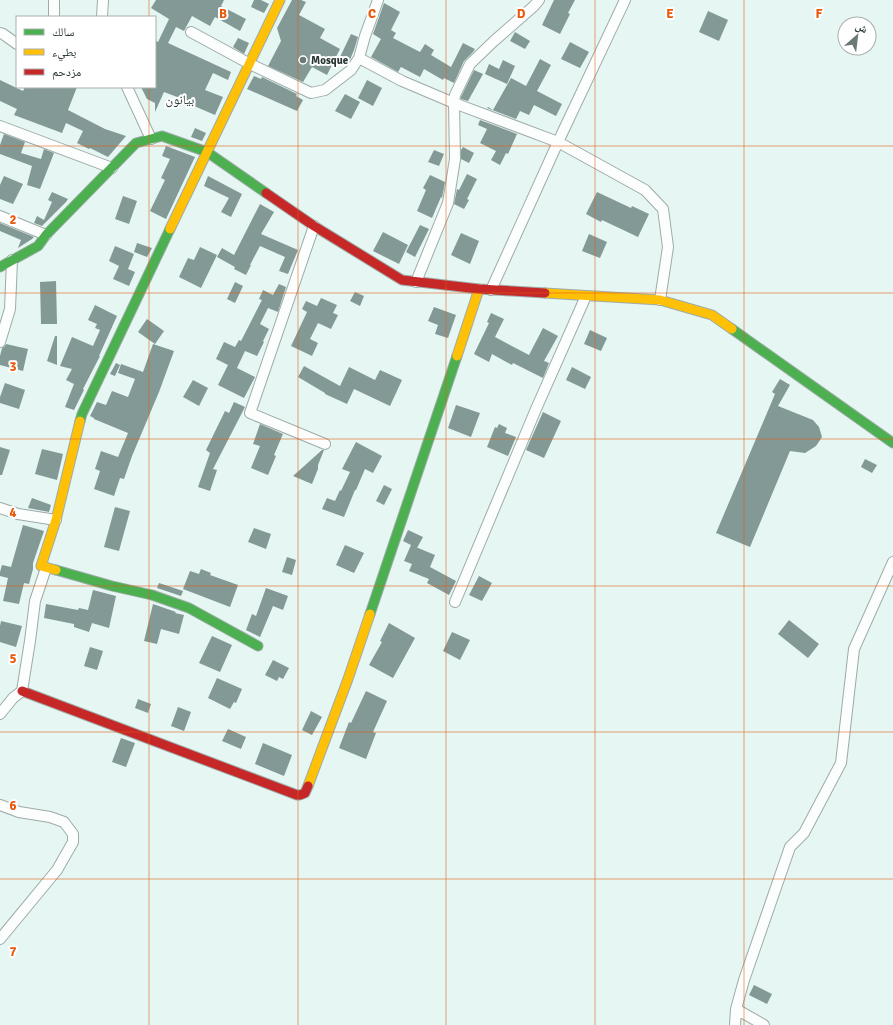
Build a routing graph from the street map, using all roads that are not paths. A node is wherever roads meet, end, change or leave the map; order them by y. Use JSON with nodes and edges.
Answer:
{"nodes":[{"id":1,"x":54,"y":0,"type":"edge"},
{"id":2,"x":103,"y":0,"type":"edge"},
{"id":3,"x":280,"y":0,"type":"edge"},
{"id":4,"x":378,"y":0,"type":"edge"},
{"id":5,"x":539,"y":0,"type":"edge"},
{"id":6,"x":626,"y":0,"type":"edge"},
{"id":7,"x":54,"y":16,"type":"edge"},
{"id":8,"x":102,"y":16,"type":"edge"},
{"id":9,"x":191,"y":32,"type":"dead end"},
{"id":10,"x":0,"y":33,"type":"edge"},
{"id":11,"x":16,"y":43,"type":"edge"},
{"id":12,"x":359,"y":58,"type":"junction"},
{"id":13,"x":250,"y":64,"type":"junction"},
{"id":14,"x":127,"y":88,"type":"edge"},
{"id":15,"x":454,"y":103,"type":"junction"},
{"id":16,"x":0,"y":126,"type":"edge"},
{"id":17,"x":151,"y":139,"type":"junction"},
{"id":18,"x":558,"y":142,"type":"junction"},
{"id":19,"x":206,"y":152,"type":"junction"},
{"id":20,"x":112,"y":168,"type":"junction"},
{"id":21,"x":0,"y":216,"type":"edge"},
{"id":22,"x":314,"y":226,"type":"junction"},
{"id":23,"x":46,"y":235,"type":"junction"},
{"id":24,"x":12,"y":260,"type":"junction"},
{"id":25,"x":0,"y":267,"type":"edge"},
{"id":26,"x":416,"y":282,"type":"junction"},
{"id":27,"x":479,"y":289,"type":"junction"},
{"id":28,"x":491,"y":290,"type":"junction"},
{"id":29,"x":586,"y":296,"type":"junction"},
{"id":30,"x":660,"y":300,"type":"junction"},
{"id":31,"x":0,"y":342,"type":"edge"},
{"id":32,"x":893,"y":443,"type":"edge"},
{"id":33,"x":326,"y":444,"type":"dead end"},
{"id":34,"x":0,"y":508,"type":"edge"},
{"id":35,"x":56,"y":520,"type":"junction"},
{"id":36,"x":893,"y":562,"type":"edge"},
{"id":37,"x":46,"y":568,"type":"junction"},
{"id":38,"x":455,"y":602,"type":"dead end"},
{"id":39,"x":258,"y":646,"type":"dead end"},
{"id":40,"x":22,"y":691,"type":"junction"},
{"id":41,"x":0,"y":714,"type":"edge"},
{"id":42,"x":0,"y":805,"type":"edge"},
{"id":43,"x":0,"y":939,"type":"edge"},
{"id":44,"x":736,"y":1009,"type":"junction"},
{"id":45,"x":735,"y":1025,"type":"edge"},
{"id":46,"x":764,"y":1025,"type":"edge"}],
"edges":[{"from":1,"to":7,"type":"street"},
{"from":2,"to":8,"type":"street"},
{"from":3,"to":13,"type":"street"},
{"from":4,"to":12,"type":"street"},
{"from":5,"to":15,"type":"street"},
{"from":6,"to":18,"type":"street"},
{"from":9,"to":13,"type":"street"},
{"from":10,"to":11,"type":"street"},
{"from":12,"to":13,"type":"street"},
{"from":12,"to":15,"type":"street"},
{"from":13,"to":19,"type":"street"},
{"from":14,"to":17,"type":"street"},
{"from":15,"to":18,"type":"street"},
{"from":15,"to":26,"type":"street"},
{"from":16,"to":20,"type":"street"},
{"from":17,"to":19,"type":"street"},
{"from":17,"to":20,"type":"street"},
{"from":18,"to":28,"type":"street"},
{"from":18,"to":30,"type":"street"},
{"from":19,"to":22,"type":"street"},
{"from":19,"to":35,"type":"street"},
{"from":20,"to":23,"type":"street"},
{"from":21,"to":23,"type":"street"},
{"from":22,"to":26,"type":"street"},
{"from":22,"to":33,"type":"street"},
{"from":23,"to":24,"type":"street"},
{"from":24,"to":25,"type":"street"},
{"from":24,"to":31,"type":"street"},
{"from":26,"to":27,"type":"street"},
{"from":27,"to":28,"type":"street"},
{"from":27,"to":40,"type":"street"},
{"from":28,"to":29,"type":"street"},
{"from":29,"to":30,"type":"street"},
{"from":29,"to":38,"type":"street"},
{"from":30,"to":32,"type":"street"},
{"from":34,"to":35,"type":"street"},
{"from":35,"to":37,"type":"street"},
{"from":36,"to":44,"type":"street"},
{"from":37,"to":39,"type":"street"},
{"from":37,"to":40,"type":"street"},
{"from":40,"to":41,"type":"street"},
{"from":42,"to":43,"type":"street"},
{"from":44,"to":45,"type":"street"},
{"from":44,"to":46,"type":"street"}]}
